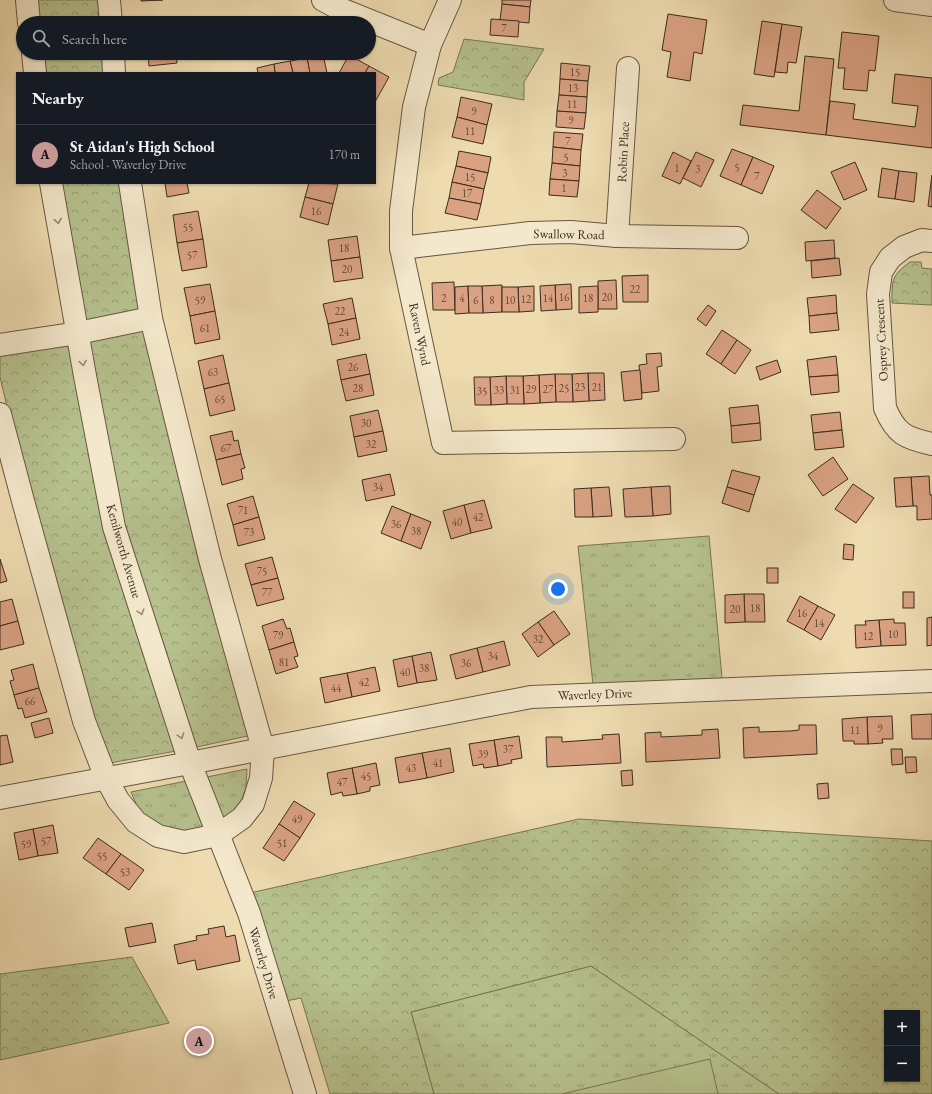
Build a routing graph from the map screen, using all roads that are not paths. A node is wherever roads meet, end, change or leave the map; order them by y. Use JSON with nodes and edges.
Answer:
{"nodes":[{"id":1,"x":27,"y":0,"type":"edge"},
{"id":2,"x":110,"y":0,"type":"edge"},
{"id":3,"x":323,"y":0,"type":"edge"},
{"id":4,"x":450,"y":0,"type":"edge"},
{"id":5,"x":895,"y":0,"type":"edge"},
{"id":6,"x":932,"y":5,"type":"edge"},
{"id":7,"x":28,"y":16,"type":"edge"},
{"id":8,"x":111,"y":16,"type":"edge"},
{"id":9,"x":358,"y":16,"type":"edge"},
{"id":10,"x":376,"y":23,"type":"edge"},
{"id":11,"x":430,"y":45,"type":"junction"},
{"id":12,"x":34,"y":60,"type":"edge"},
{"id":13,"x":113,"y":60,"type":"edge"},
{"id":14,"x":628,"y":68,"type":"dead end"},
{"id":15,"x":35,"y":72,"type":"edge"},
{"id":16,"x":114,"y":72,"type":"edge"},
{"id":17,"x":51,"y":184,"type":"edge"},
{"id":18,"x":130,"y":184,"type":"edge"},
{"id":19,"x":618,"y":236,"type":"junction"},
{"id":20,"x":737,"y":238,"type":"dead end"},
{"id":21,"x":932,"y":241,"type":"edge"},
{"id":22,"x":401,"y":248,"type":"junction"},
{"id":23,"x":151,"y":318,"type":"junction"},
{"id":24,"x":78,"y":333,"type":"junction"},
{"id":25,"x":0,"y":345,"type":"edge"},
{"id":26,"x":0,"y":414,"type":"edge"},
{"id":27,"x":674,"y":439,"type":"dead end"},
{"id":28,"x":932,"y":444,"type":"edge"},
{"id":29,"x":932,"y":681,"type":"edge"},
{"id":30,"x":263,"y":749,"type":"junction"},
{"id":31,"x":190,"y":763,"type":"junction"},
{"id":32,"x":106,"y":778,"type":"junction"},
{"id":33,"x":0,"y":798,"type":"edge"},
{"id":34,"x":218,"y":835,"type":"junction"},
{"id":35,"x":305,"y":1094,"type":"edge"}],
"edges":[{"from":1,"to":7,"type":"street"},
{"from":2,"to":8,"type":"street"},
{"from":3,"to":9,"type":"street"},
{"from":4,"to":11,"type":"street","name":"Raven Wynd"},
{"from":5,"to":6,"type":"street"},
{"from":10,"to":11,"type":"street"},
{"from":11,"to":22,"type":"street","name":"Raven Wynd"},
{"from":12,"to":15,"type":"street"},
{"from":13,"to":16,"type":"street"},
{"from":14,"to":19,"type":"street","name":"Robin Place"},
{"from":17,"to":24,"type":"street","name":"Kenilworth Avenue","one_way":true},
{"from":18,"to":23,"type":"street"},
{"from":19,"to":20,"type":"street","name":"Swallow Road"},
{"from":19,"to":22,"type":"street","name":"Swallow Road"},
{"from":21,"to":28,"type":"street","name":"Osprey Crescent"},
{"from":22,"to":27,"type":"street","name":"Raven Wynd"},
{"from":23,"to":24,"type":"street"},
{"from":23,"to":30,"type":"street"},
{"from":24,"to":25,"type":"street"},
{"from":24,"to":31,"type":"street","name":"Kenilworth Avenue","one_way":true},
{"from":26,"to":32,"type":"street"},
{"from":29,"to":30,"type":"street","name":"Waverley Drive"},
{"from":30,"to":31,"type":"street","name":"Waverley Drive"},
{"from":30,"to":34,"type":"street"},
{"from":31,"to":32,"type":"street","name":"Waverley Drive"},
{"from":31,"to":34,"type":"street","name":"Waverley Drive"},
{"from":32,"to":33,"type":"street","name":"Waverley Drive"},
{"from":32,"to":34,"type":"street"},
{"from":34,"to":35,"type":"street","name":"Waverley Drive"}]}
